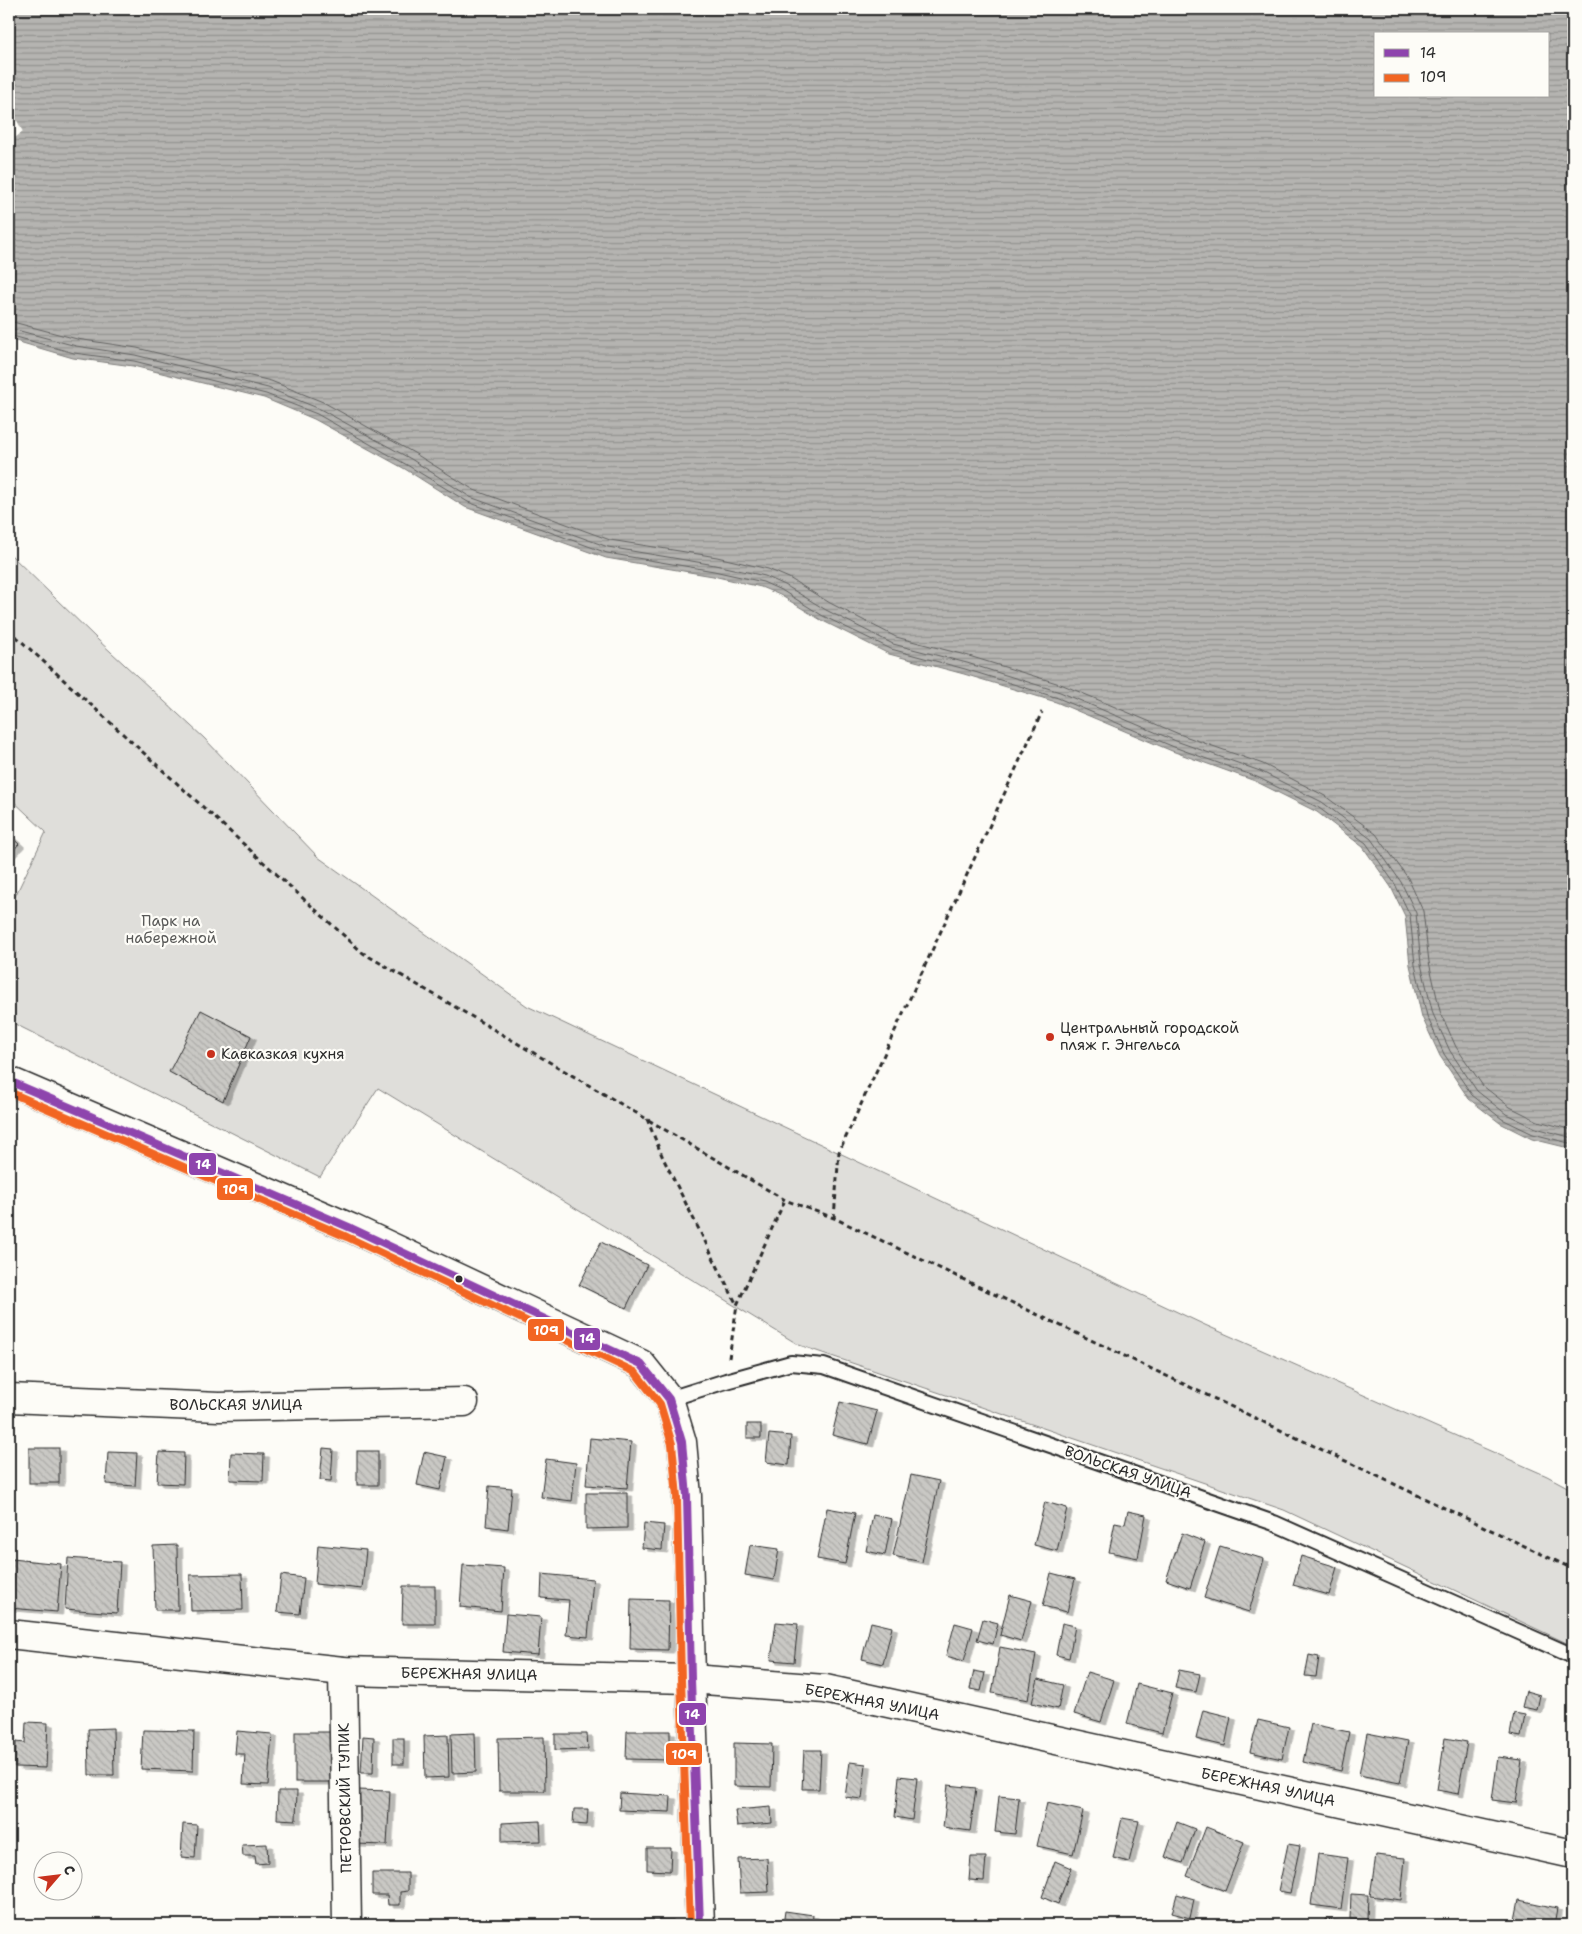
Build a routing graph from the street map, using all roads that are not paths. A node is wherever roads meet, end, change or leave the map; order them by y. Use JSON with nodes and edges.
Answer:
{"nodes":[{"id":1,"x":9,"y":1081,"type":"edge"},
{"id":2,"x":9,"y":1398,"type":"edge"},
{"id":3,"x":669,"y":1400,"type":"junction"},
{"id":4,"x":464,"y":1402,"type":"dead end"},
{"id":5,"x":9,"y":1634,"type":"edge"},
{"id":6,"x":1573,"y":1656,"type":"edge"},
{"id":7,"x":343,"y":1671,"type":"junction"},
{"id":8,"x":691,"y":1678,"type":"junction"},
{"id":9,"x":1573,"y":1854,"type":"edge"},
{"id":10,"x":347,"y":1925,"type":"edge"},
{"id":11,"x":700,"y":1925,"type":"edge"}],
"edges":[{"from":1,"to":3,"type":"street"},
{"from":2,"to":4,"type":"street","name":"ВОЛЬСКАЯ УЛИЦА"},
{"from":3,"to":6,"type":"lane","name":"ВОЛЬСКАЯ УЛИЦА"},
{"from":3,"to":8,"type":"street"},
{"from":5,"to":7,"type":"street","name":"БЕРЕЖНАЯ УЛИЦА"},
{"from":7,"to":8,"type":"street","name":"БЕРЕЖНАЯ УЛИЦА"},
{"from":7,"to":10,"type":"street","name":"ПЕТРОВСКИЙ ТУПИК"},
{"from":8,"to":9,"type":"street","name":"БЕРЕЖНАЯ УЛИЦА"},
{"from":8,"to":11,"type":"street"}]}
